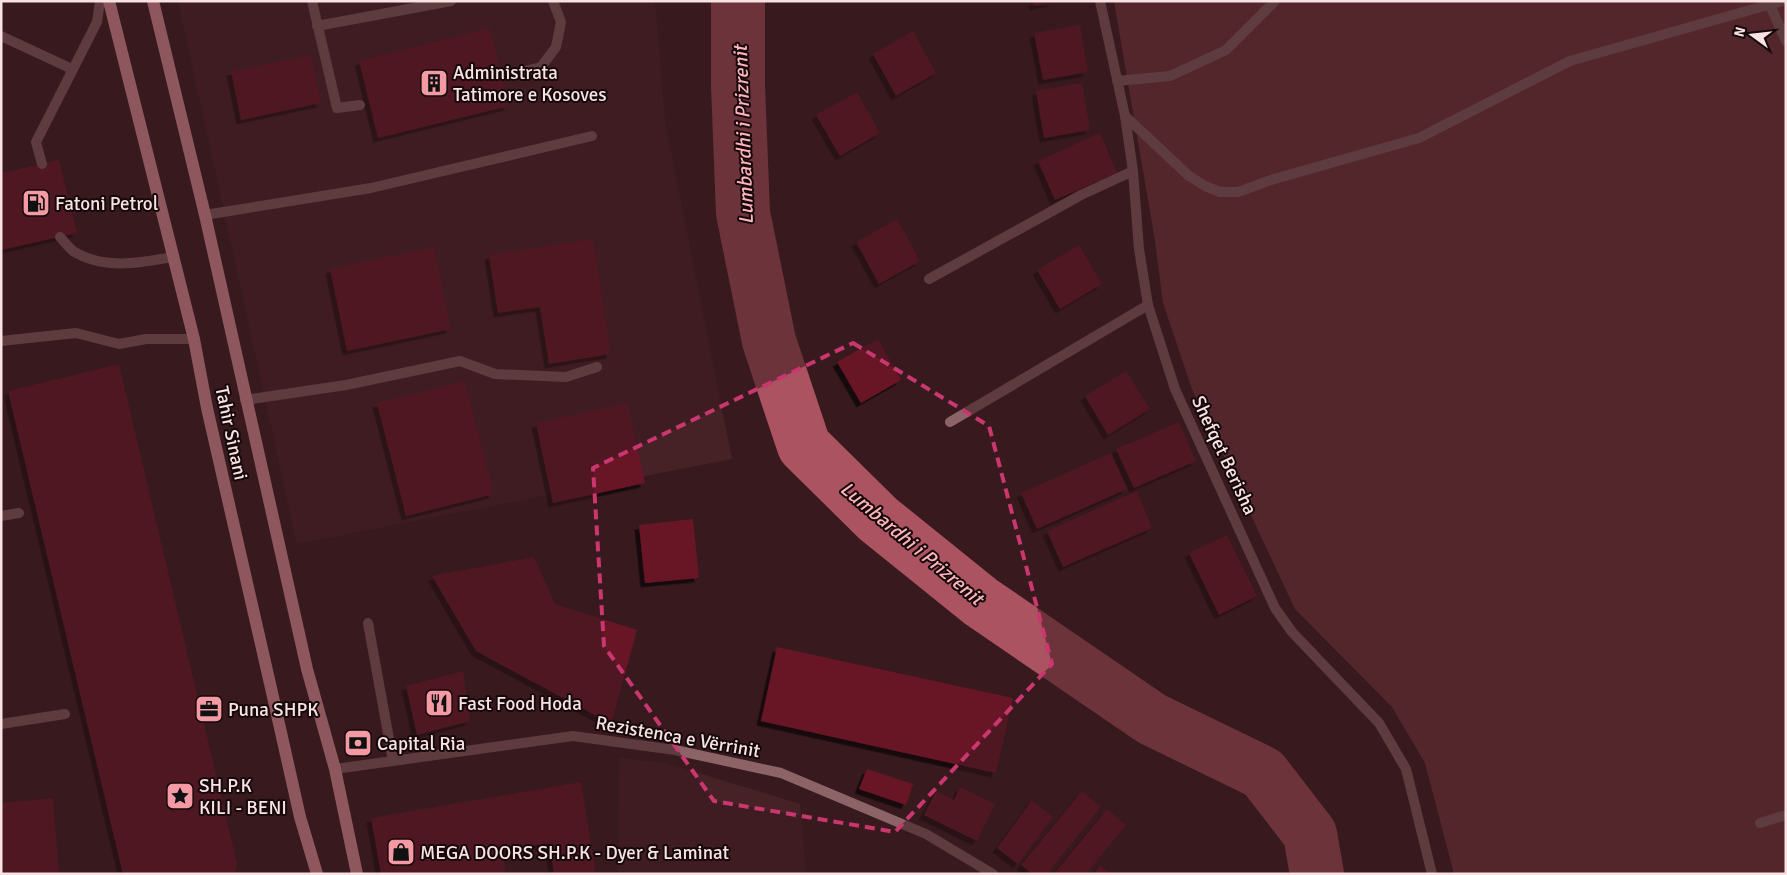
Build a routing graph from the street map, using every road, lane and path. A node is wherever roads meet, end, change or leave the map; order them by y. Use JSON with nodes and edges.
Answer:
{"nodes":[{"id":1,"x":100,"y":1,"type":"edge"},
{"id":2,"x":109,"y":1,"type":"edge"},
{"id":3,"x":153,"y":1,"type":"edge"},
{"id":4,"x":312,"y":1,"type":"edge"},
{"id":5,"x":451,"y":1,"type":"edge"},
{"id":6,"x":553,"y":1,"type":"edge"},
{"id":7,"x":1100,"y":1,"type":"edge"},
{"id":8,"x":1275,"y":1,"type":"edge"},
{"id":9,"x":1782,"y":1,"type":"edge"},
{"id":10,"x":1770,"y":5,"type":"junction"},
{"id":11,"x":317,"y":26,"type":"junction"},
{"id":12,"x":1,"y":36,"type":"edge"},
{"id":13,"x":1786,"y":41,"type":"edge"},
{"id":14,"x":72,"y":69,"type":"junction"},
{"id":15,"x":509,"y":75,"type":"dead end"},
{"id":16,"x":1117,"y":81,"type":"junction"},
{"id":17,"x":360,"y":105,"type":"dead end"},
{"id":18,"x":1125,"y":116,"type":"junction"},
{"id":19,"x":592,"y":136,"type":"dead end"},
{"id":20,"x":42,"y":164,"type":"dead end"},
{"id":21,"x":1132,"y":171,"type":"junction"},
{"id":22,"x":206,"y":215,"type":"junction"},
{"id":23,"x":60,"y":237,"type":"dead end"},
{"id":24,"x":172,"y":257,"type":"junction"},
{"id":25,"x":929,"y":280,"type":"dead end"},
{"id":26,"x":1148,"y":305,"type":"junction"},
{"id":27,"x":194,"y":339,"type":"junction"},
{"id":28,"x":1,"y":341,"type":"edge"},
{"id":29,"x":597,"y":367,"type":"dead end"},
{"id":30,"x":245,"y":400,"type":"junction"},
{"id":31,"x":950,"y":422,"type":"dead end"},
{"id":32,"x":19,"y":513,"type":"dead end"},
{"id":33,"x":1,"y":516,"type":"edge"},
{"id":34,"x":368,"y":623,"type":"dead end"},
{"id":35,"x":65,"y":714,"type":"dead end"},
{"id":36,"x":1,"y":724,"type":"edge"},
{"id":37,"x":393,"y":761,"type":"junction"},
{"id":38,"x":335,"y":769,"type":"junction"},
{"id":39,"x":1786,"y":816,"type":"edge"},
{"id":40,"x":1760,"y":824,"type":"dead end"},
{"id":41,"x":317,"y":874,"type":"edge"},
{"id":42,"x":357,"y":874,"type":"edge"},
{"id":43,"x":992,"y":874,"type":"edge"},
{"id":44,"x":1432,"y":874,"type":"edge"}],
"edges":[{"from":1,"to":14,"type":"street"},
{"from":2,"to":24,"type":"main road","name":"Tahir Sinani"},
{"from":3,"to":22,"type":"main road","name":"Tahir Sinani"},
{"from":4,"to":11,"type":"street"},
{"from":5,"to":11,"type":"street"},
{"from":6,"to":15,"type":"street"},
{"from":7,"to":16,"type":"street","name":"Shefqet Berisha"},
{"from":8,"to":16,"type":"street"},
{"from":9,"to":10,"type":"street"},
{"from":10,"to":13,"type":"street"},
{"from":10,"to":18,"type":"street"},
{"from":11,"to":17,"type":"street"},
{"from":12,"to":14,"type":"street"},
{"from":14,"to":20,"type":"street"},
{"from":16,"to":18,"type":"street","name":"Shefqet Berisha"},
{"from":18,"to":21,"type":"street","name":"Shefqet Berisha"},
{"from":19,"to":22,"type":"street"},
{"from":21,"to":25,"type":"street"},
{"from":21,"to":26,"type":"street","name":"Shefqet Berisha"},
{"from":22,"to":30,"type":"main road","name":"Tahir Sinani"},
{"from":23,"to":24,"type":"street"},
{"from":24,"to":27,"type":"main road","name":"Tahir Sinani"},
{"from":26,"to":31,"type":"street"},
{"from":26,"to":44,"type":"street","name":"Shefqet Berisha"},
{"from":27,"to":28,"type":"street"},
{"from":27,"to":41,"type":"main road","name":"Tahir Sinani"},
{"from":29,"to":30,"type":"street"},
{"from":30,"to":38,"type":"main road","name":"Tahir Sinani"},
{"from":32,"to":33,"type":"street"},
{"from":34,"to":37,"type":"street"},
{"from":35,"to":36,"type":"street"},
{"from":37,"to":38,"type":"street","name":"Rezistenca e Vërrinit"},
{"from":37,"to":43,"type":"street","name":"Rezistenca e Vërrinit"},
{"from":38,"to":42,"type":"main road","name":"Tahir Sinani"},
{"from":39,"to":40,"type":"street"}]}
